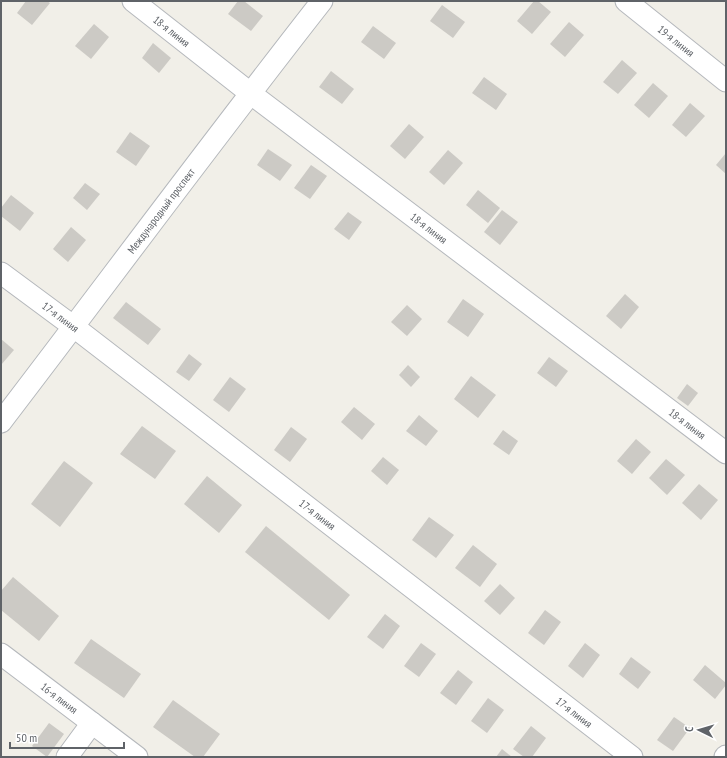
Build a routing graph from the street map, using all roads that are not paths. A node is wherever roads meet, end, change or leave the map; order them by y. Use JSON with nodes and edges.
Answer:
{"nodes":[{"id":1,"x":133,"y":1,"type":"edge"},
{"id":2,"x":322,"y":1,"type":"edge"},
{"id":3,"x":626,"y":1,"type":"edge"},
{"id":4,"x":726,"y":81,"type":"edge"},
{"id":5,"x":250,"y":93,"type":"junction"},
{"id":6,"x":1,"y":273,"type":"edge"},
{"id":7,"x":74,"y":327,"type":"junction"},
{"id":8,"x":1,"y":422,"type":"edge"},
{"id":9,"x":726,"y":453,"type":"edge"},
{"id":10,"x":1,"y":654,"type":"edge"},
{"id":11,"x":92,"y":723,"type":"junction"},
{"id":12,"x":67,"y":757,"type":"edge"},
{"id":13,"x":137,"y":757,"type":"edge"},
{"id":14,"x":632,"y":757,"type":"edge"}],
"edges":[{"from":1,"to":5,"type":"street","name":"18-я линия"},
{"from":2,"to":5,"type":"street","name":"Международный проспект"},
{"from":3,"to":4,"type":"street","name":"19-я линия"},
{"from":5,"to":7,"type":"street","name":"Международный проспект"},
{"from":5,"to":9,"type":"street","name":"18-я линия"},
{"from":6,"to":7,"type":"street","name":"17-я линия"},
{"from":7,"to":8,"type":"street","name":"Международный проспект"},
{"from":7,"to":14,"type":"street","name":"17-я линия"},
{"from":10,"to":11,"type":"street","name":"16-я линия"},
{"from":11,"to":12,"type":"street"},
{"from":11,"to":13,"type":"street","name":"16-я линия"}]}
